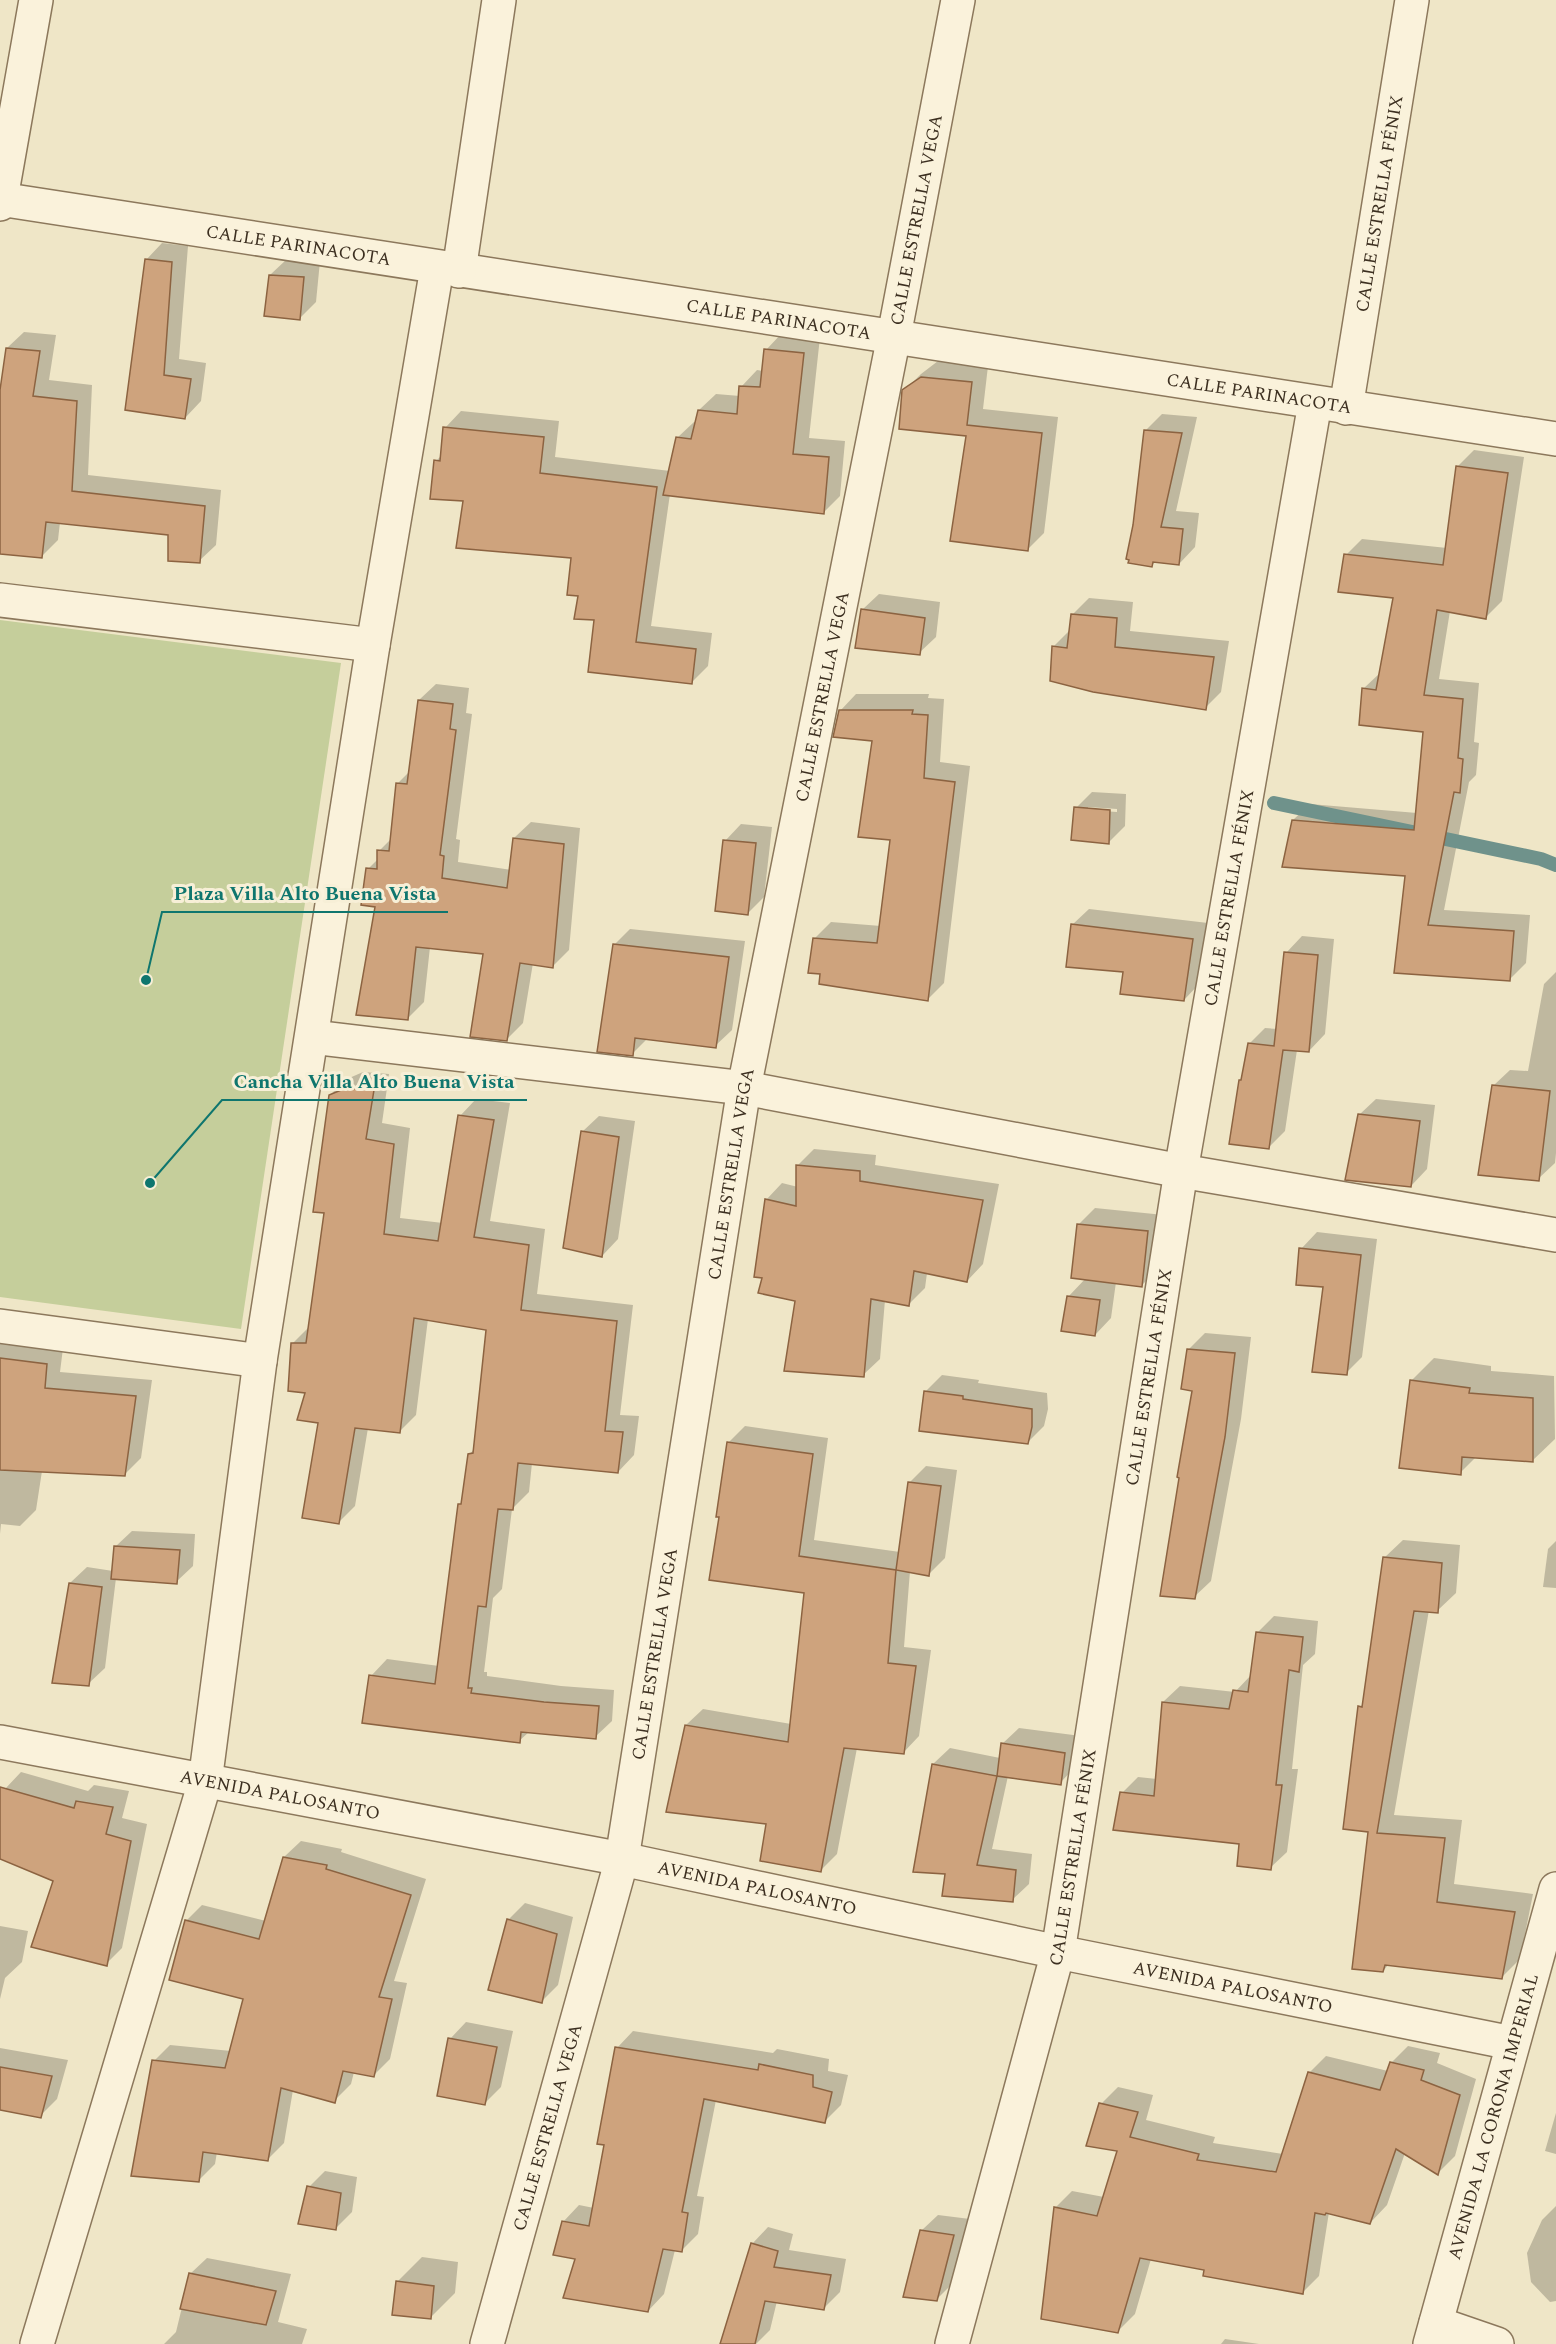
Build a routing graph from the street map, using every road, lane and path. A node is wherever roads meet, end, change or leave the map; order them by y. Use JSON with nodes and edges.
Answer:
{"nodes":[{"id":1,"x":36,"y":0,"type":"edge"},
{"id":2,"x":499,"y":0,"type":"edge"},
{"id":3,"x":958,"y":0,"type":"edge"},
{"id":4,"x":1412,"y":0,"type":"edge"},
{"id":5,"x":0,"y":199,"type":"edge"},
{"id":6,"x":0,"y":204,"type":"edge"},
{"id":7,"x":448,"y":270,"type":"junction"},
{"id":8,"x":894,"y":336,"type":"junction"},
{"id":9,"x":1331,"y":405,"type":"junction"},
{"id":10,"x":1556,"y":439,"type":"edge"},
{"id":11,"x":0,"y":600,"type":"edge"},
{"id":12,"x":373,"y":645,"type":"junction"},
{"id":13,"x":312,"y":1037,"type":"junction"},
{"id":14,"x":744,"y":1088,"type":"junction"},
{"id":15,"x":1181,"y":1171,"type":"junction"},
{"id":16,"x":1556,"y":1235,"type":"edge"},
{"id":17,"x":0,"y":1326,"type":"edge"},
{"id":18,"x":260,"y":1361,"type":"junction"},
{"id":19,"x":0,"y":1742,"type":"edge"},
{"id":20,"x":205,"y":1782,"type":"junction"},
{"id":21,"x":622,"y":1859,"type":"junction"},
{"id":22,"x":1556,"y":1889,"type":"edge"},
{"id":23,"x":1058,"y":1952,"type":"junction"},
{"id":24,"x":1547,"y":1955,"type":"edge"},
{"id":25,"x":1512,"y":2043,"type":"junction"},
{"id":26,"x":1433,"y":2334,"type":"edge"},
{"id":27,"x":37,"y":2344,"type":"edge"},
{"id":28,"x":487,"y":2344,"type":"edge"},
{"id":29,"x":952,"y":2344,"type":"edge"},
{"id":30,"x":1497,"y":2344,"type":"edge"}],
"edges":[{"from":1,"to":5,"type":"street"},
{"from":2,"to":7,"type":"street"},
{"from":3,"to":8,"type":"street","name":"CALLE ESTRELLA VEGA"},
{"from":4,"to":9,"type":"street","name":"CALLE ESTRELLA FÉNIX"},
{"from":5,"to":6,"type":"street"},
{"from":5,"to":7,"type":"street","name":"CALLE PARINACOTA"},
{"from":7,"to":8,"type":"street","name":"CALLE PARINACOTA"},
{"from":7,"to":12,"type":"street"},
{"from":8,"to":9,"type":"street","name":"CALLE PARINACOTA"},
{"from":8,"to":14,"type":"street","name":"CALLE ESTRELLA VEGA"},
{"from":9,"to":10,"type":"street","name":"CALLE PARINACOTA"},
{"from":9,"to":15,"type":"street","name":"CALLE ESTRELLA FÉNIX"},
{"from":11,"to":12,"type":"street"},
{"from":12,"to":13,"type":"street"},
{"from":13,"to":14,"type":"street"},
{"from":13,"to":18,"type":"street"},
{"from":14,"to":15,"type":"street"},
{"from":14,"to":21,"type":"street","name":"CALLE ESTRELLA VEGA"},
{"from":15,"to":16,"type":"street"},
{"from":15,"to":23,"type":"street","name":"CALLE ESTRELLA FÉNIX"},
{"from":17,"to":18,"type":"street"},
{"from":18,"to":20,"type":"street"},
{"from":19,"to":20,"type":"street","name":"AVENIDA PALOSANTO"},
{"from":20,"to":21,"type":"street","name":"AVENIDA PALOSANTO"},
{"from":20,"to":27,"type":"street"},
{"from":21,"to":23,"type":"street","name":"AVENIDA PALOSANTO"},
{"from":21,"to":28,"type":"street","name":"CALLE ESTRELLA VEGA"},
{"from":22,"to":24,"type":"street","name":"AVENIDA LA CORONA IMPERIAL"},
{"from":23,"to":25,"type":"street","name":"AVENIDA PALOSANTO"},
{"from":23,"to":29,"type":"street","name":"CALLE ESTRELLA FÉNIX"},
{"from":24,"to":25,"type":"street","name":"AVENIDA LA CORONA IMPERIAL"},
{"from":25,"to":26,"type":"street","name":"AVENIDA LA CORONA IMPERIAL"},
{"from":26,"to":30,"type":"street"}]}
